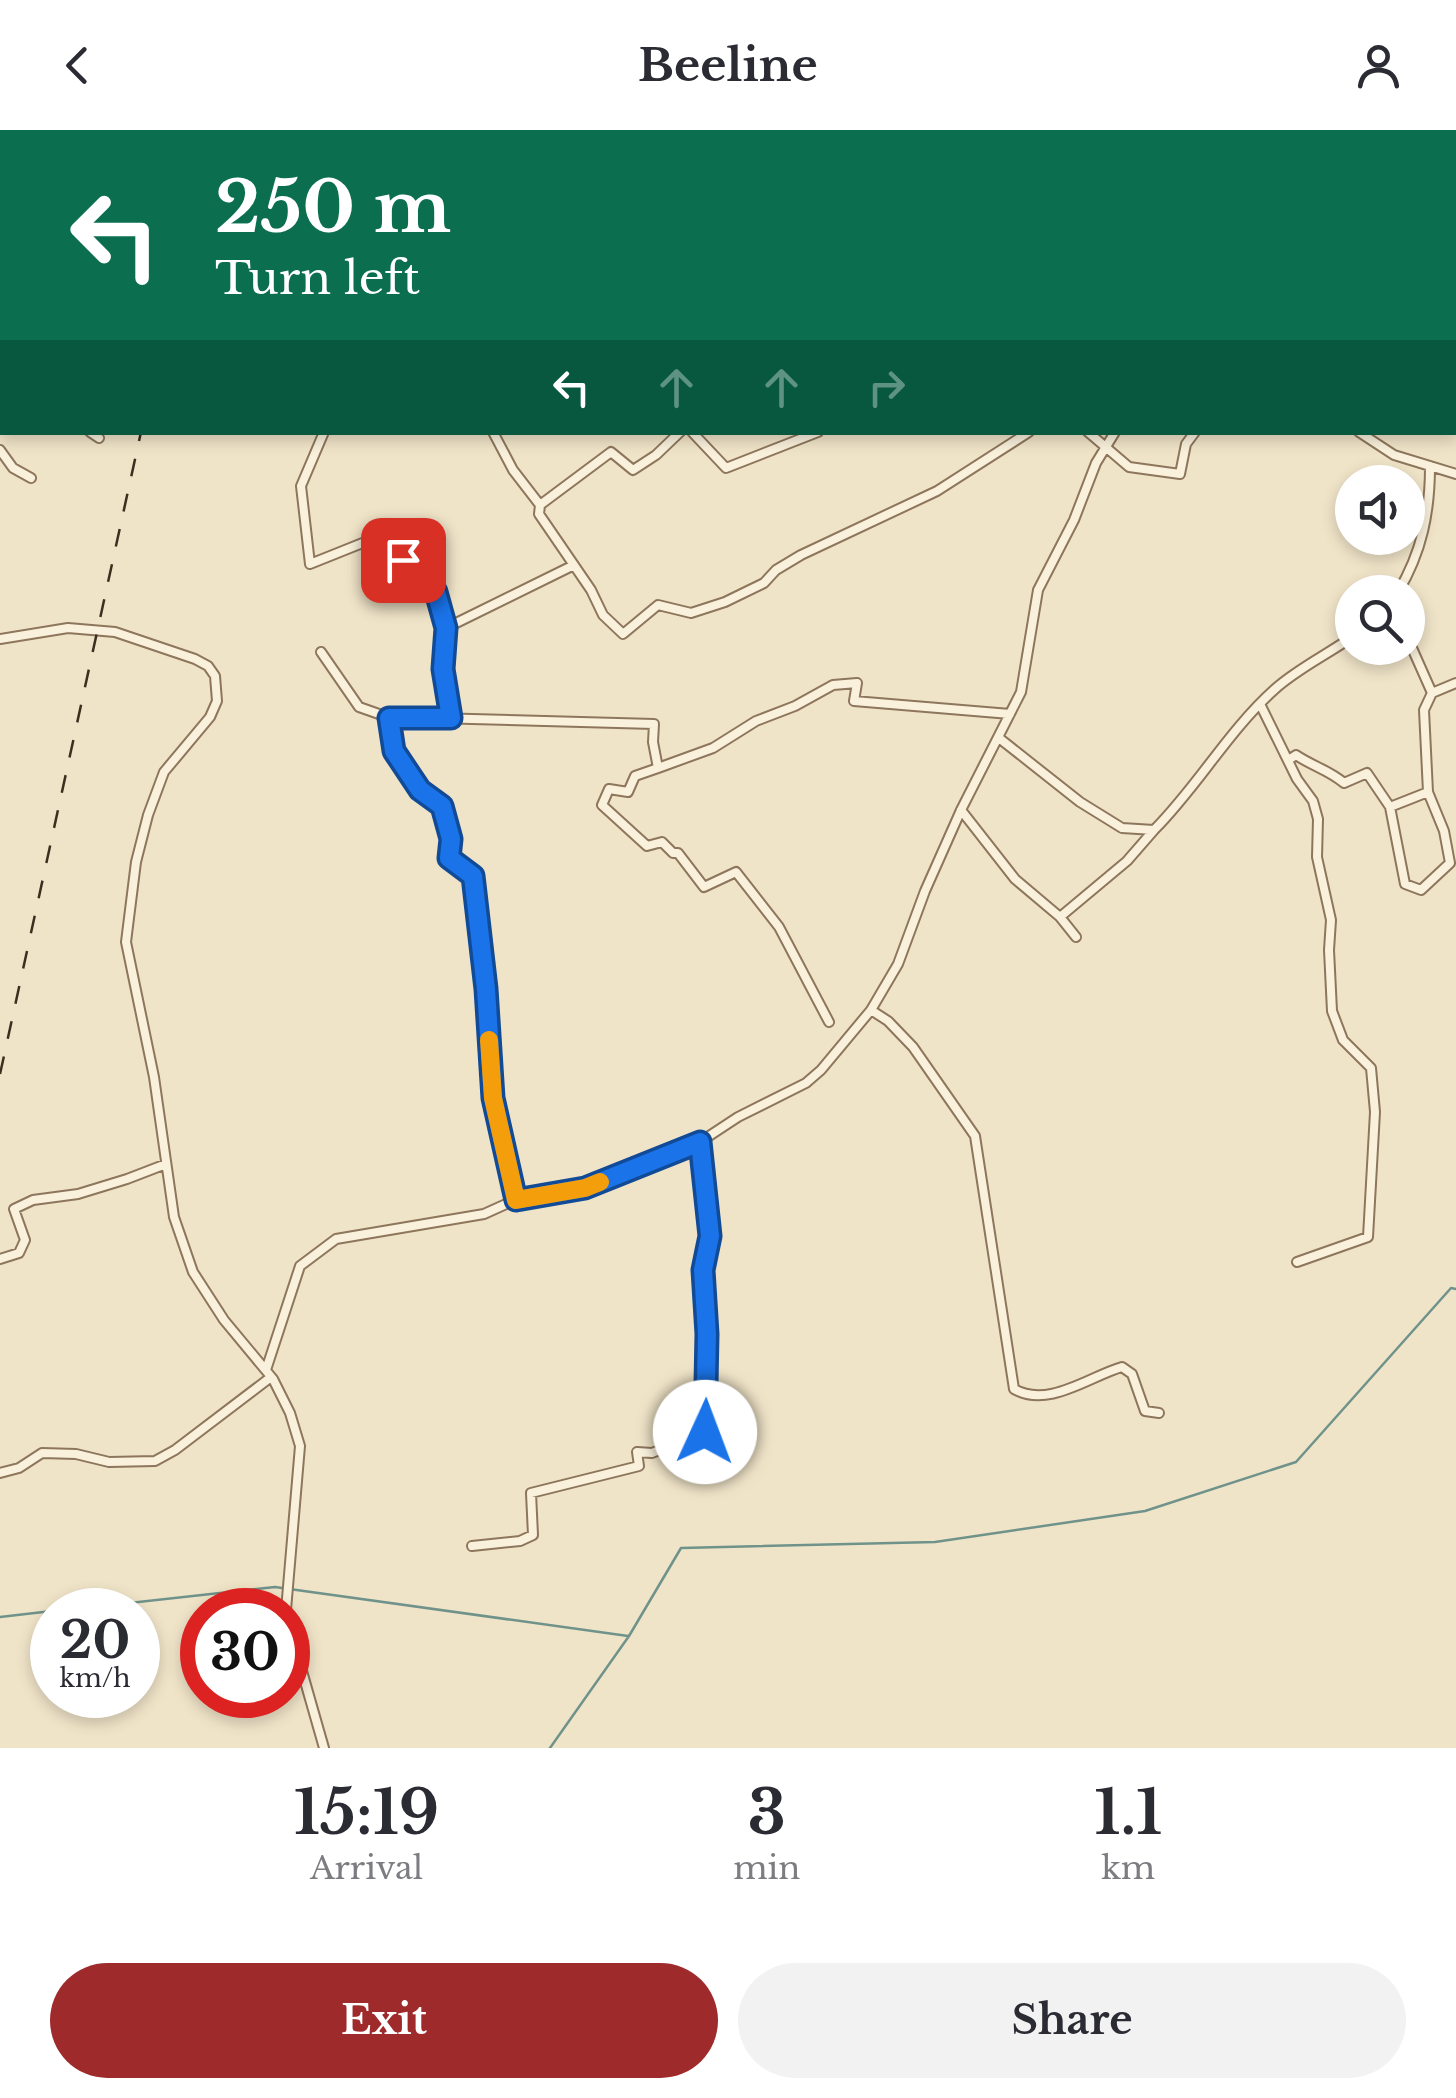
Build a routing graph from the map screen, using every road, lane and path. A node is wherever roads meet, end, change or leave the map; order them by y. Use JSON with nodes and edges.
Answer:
{"nodes":[{"id":1,"x":94,"y":435,"type":"edge"},
{"id":2,"x":323,"y":435,"type":"edge"},
{"id":3,"x":495,"y":435,"type":"edge"},
{"id":4,"x":677,"y":435,"type":"edge"},
{"id":5,"x":695,"y":435,"type":"edge"},
{"id":6,"x":810,"y":435,"type":"edge"},
{"id":7,"x":1023,"y":435,"type":"edge"},
{"id":8,"x":1091,"y":435,"type":"edge"},
{"id":9,"x":1114,"y":435,"type":"edge"},
{"id":10,"x":1193,"y":435,"type":"edge"},
{"id":11,"x":1363,"y":435,"type":"edge"},
{"id":12,"x":99,"y":438,"type":"dead end"},
{"id":13,"x":1105,"y":448,"type":"junction"},
{"id":14,"x":0,"y":450,"type":"edge"},
{"id":15,"x":1430,"y":466,"type":"junction"},
{"id":16,"x":1456,"y":474,"type":"edge"},
{"id":17,"x":30,"y":478,"type":"dead end"},
{"id":18,"x":540,"y":504,"type":"junction"},
{"id":19,"x":574,"y":565,"type":"junction"},
{"id":20,"x":1408,"y":575,"type":"edge"},
{"id":21,"x":446,"y":628,"type":"junction"},
{"id":22,"x":0,"y":639,"type":"edge"},
{"id":23,"x":1335,"y":648,"type":"edge"},
{"id":24,"x":321,"y":652,"type":"dead end"},
{"id":25,"x":1421,"y":665,"type":"edge"},
{"id":26,"x":1456,"y":682,"type":"edge"},
{"id":27,"x":1432,"y":693,"type":"junction"},
{"id":28,"x":1260,"y":704,"type":"junction"},
{"id":29,"x":1010,"y":714,"type":"junction"},
{"id":30,"x":389,"y":718,"type":"junction"},
{"id":31,"x":451,"y":718,"type":"junction"},
{"id":32,"x":999,"y":738,"type":"junction"},
{"id":33,"x":1290,"y":759,"type":"junction"},
{"id":34,"x":658,"y":768,"type":"junction"},
{"id":35,"x":1428,"y":792,"type":"junction"},
{"id":36,"x":1390,"y":807,"type":"junction"},
{"id":37,"x":961,"y":810,"type":"junction"},
{"id":38,"x":1154,"y":830,"type":"junction"},
{"id":39,"x":1060,"y":916,"type":"junction"},
{"id":40,"x":1076,"y":937,"type":"dead end"},
{"id":41,"x":871,"y":1010,"type":"junction"},
{"id":42,"x":829,"y":1022,"type":"dead end"},
{"id":43,"x":700,"y":1142,"type":"junction"},
{"id":44,"x":166,"y":1164,"type":"junction"},
{"id":45,"x":516,"y":1200,"type":"junction"},
{"id":46,"x":0,"y":1259,"type":"edge"},
{"id":47,"x":1297,"y":1262,"type":"dead end"},
{"id":48,"x":273,"y":1357,"type":"junction"},
{"id":49,"x":258,"y":1359,"type":"junction"},
{"id":50,"x":269,"y":1373,"type":"junction"},
{"id":51,"x":1160,"y":1413,"type":"dead end"},
{"id":52,"x":0,"y":1473,"type":"edge"},
{"id":53,"x":472,"y":1546,"type":"dead end"},
{"id":54,"x":289,"y":1588,"type":"edge"},
{"id":55,"x":310,"y":1699,"type":"edge"},
{"id":56,"x":324,"y":1748,"type":"edge"}],
"edges":[{"from":1,"to":12,"type":"street"},
{"from":2,"to":21,"type":"street"},
{"from":3,"to":18,"type":"street"},
{"from":4,"to":18,"type":"street"},
{"from":5,"to":6,"type":"street"},
{"from":7,"to":19,"type":"street"},
{"from":8,"to":13,"type":"street"},
{"from":9,"to":13,"type":"street"},
{"from":10,"to":13,"type":"street"},
{"from":11,"to":15,"type":"street"},
{"from":13,"to":29,"type":"street"},
{"from":14,"to":17,"type":"street"},
{"from":15,"to":16,"type":"street"},
{"from":15,"to":20,"type":"street"},
{"from":18,"to":19,"type":"street"},
{"from":19,"to":21,"type":"street"},
{"from":21,"to":31,"type":"street"},
{"from":22,"to":44,"type":"street"},
{"from":23,"to":28,"type":"street"},
{"from":24,"to":30,"type":"street"},
{"from":25,"to":27,"type":"street"},
{"from":26,"to":27,"type":"street"},
{"from":27,"to":35,"type":"street"},
{"from":28,"to":33,"type":"street"},
{"from":28,"to":38,"type":"street"},
{"from":29,"to":32,"type":"street"},
{"from":29,"to":34,"type":"street"},
{"from":30,"to":31,"type":"street"},
{"from":30,"to":45,"type":"street"},
{"from":31,"to":34,"type":"street"},
{"from":32,"to":37,"type":"street"},
{"from":32,"to":38,"type":"street"},
{"from":33,"to":36,"type":"street"},
{"from":33,"to":47,"type":"street"},
{"from":34,"to":42,"type":"street"},
{"from":35,"to":36,"type":"street"},
{"from":35,"to":36,"type":"street"},
{"from":37,"to":39,"type":"street"},
{"from":37,"to":41,"type":"street"},
{"from":38,"to":39,"type":"street"},
{"from":39,"to":40,"type":"street"},
{"from":41,"to":43,"type":"street"},
{"from":41,"to":51,"type":"street"},
{"from":43,"to":45,"type":"street"},
{"from":43,"to":53,"type":"street"},
{"from":44,"to":46,"type":"street"},
{"from":44,"to":49,"type":"street"},
{"from":45,"to":48,"type":"street"},
{"from":48,"to":49,"type":"street"},
{"from":48,"to":50,"type":"street"},
{"from":49,"to":50,"type":"street"},
{"from":50,"to":52,"type":"street"},
{"from":50,"to":54,"type":"street"},
{"from":55,"to":56,"type":"street"}]}
